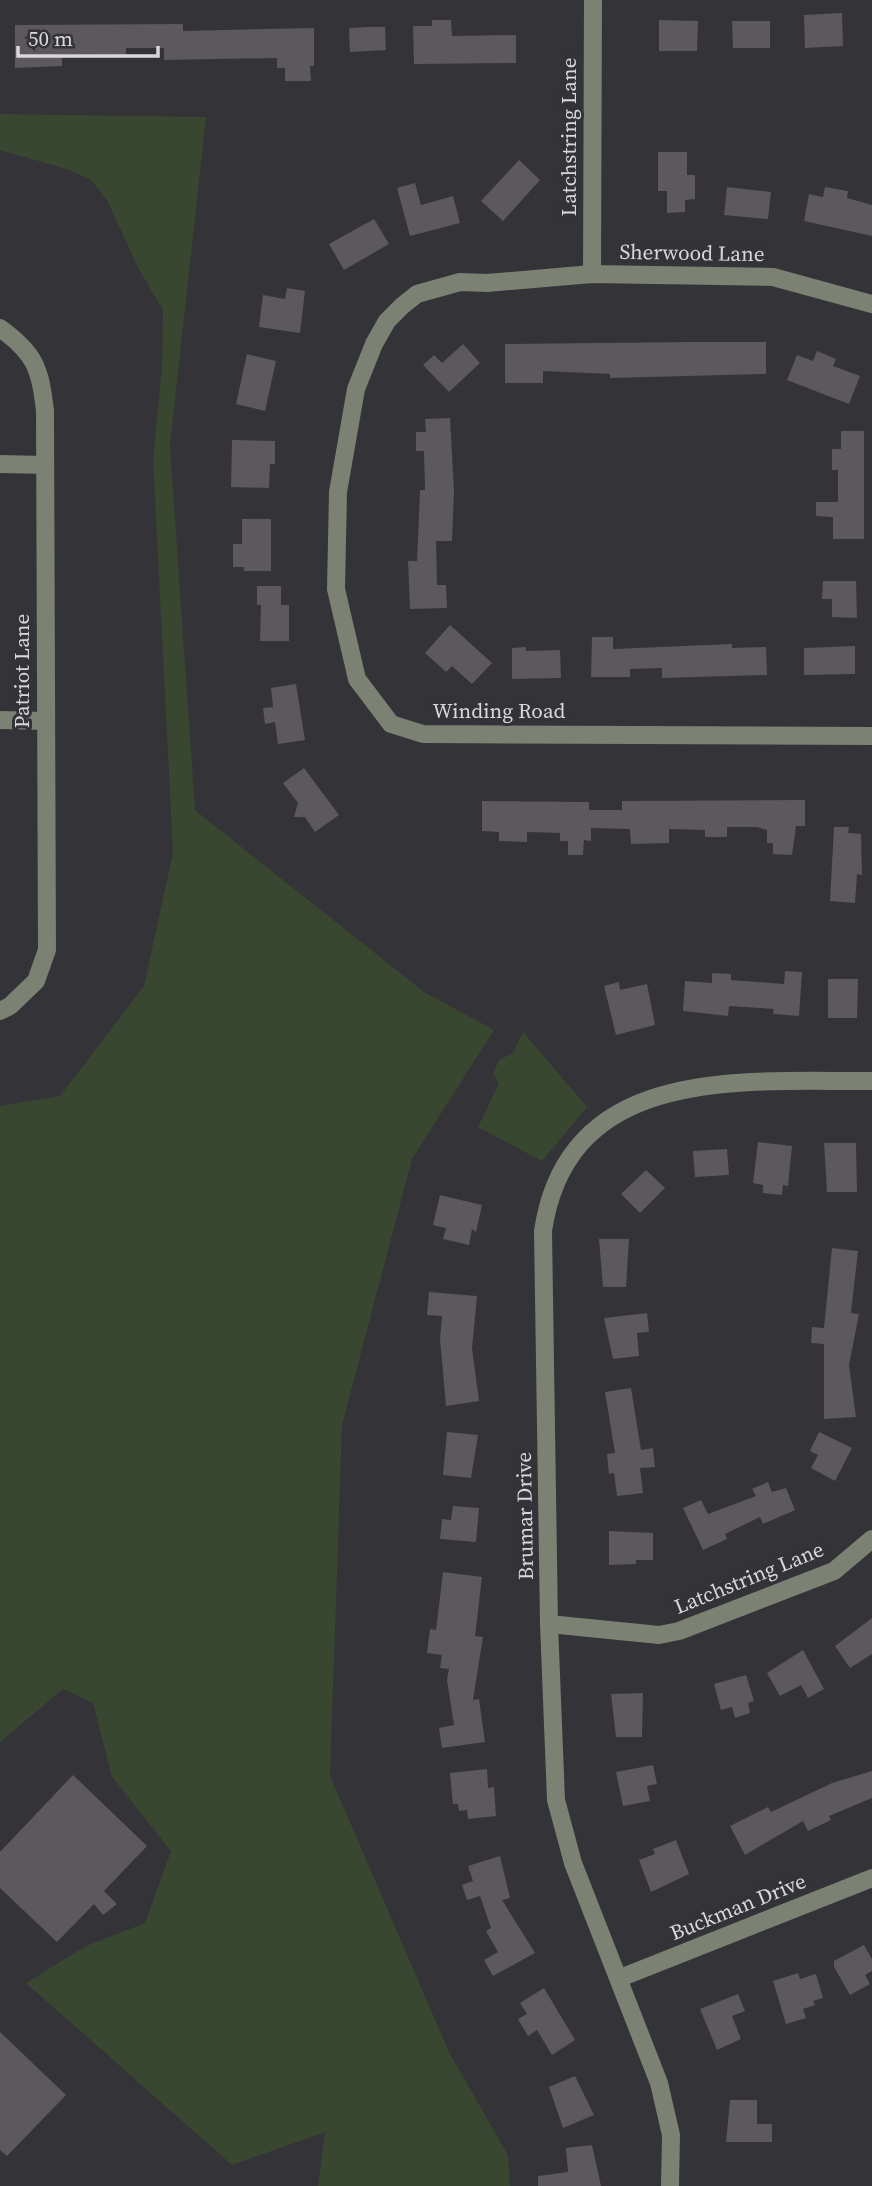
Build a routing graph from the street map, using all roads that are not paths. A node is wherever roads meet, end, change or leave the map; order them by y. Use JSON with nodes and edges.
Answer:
{"nodes":[{"id":1,"x":593,"y":0,"type":"edge"},
{"id":2,"x":592,"y":274,"type":"junction"},
{"id":3,"x":872,"y":304,"type":"edge"},
{"id":4,"x":0,"y":328,"type":"edge"},
{"id":5,"x":0,"y":464,"type":"edge"},
{"id":6,"x":45,"y":465,"type":"junction"},
{"id":7,"x":0,"y":720,"type":"edge"},
{"id":8,"x":45,"y":721,"type":"junction"},
{"id":9,"x":872,"y":736,"type":"edge"},
{"id":10,"x":0,"y":1011,"type":"edge"},
{"id":11,"x":872,"y":1081,"type":"edge"},
{"id":12,"x":872,"y":1539,"type":"edge"},
{"id":13,"x":549,"y":1624,"type":"junction"},
{"id":14,"x":872,"y":1878,"type":"edge"},
{"id":15,"x":620,"y":1978,"type":"junction"},
{"id":16,"x":670,"y":2186,"type":"edge"}],
"edges":[{"from":1,"to":2,"type":"street","name":"Latchstring Lane"},
{"from":2,"to":3,"type":"street","name":"Sherwood Lane"},
{"from":2,"to":9,"type":"street","name":"Winding Road"},
{"from":4,"to":6,"type":"street","name":"Patriot Lane"},
{"from":5,"to":6,"type":"street"},
{"from":6,"to":8,"type":"street","name":"Patriot Lane"},
{"from":7,"to":8,"type":"street"},
{"from":8,"to":10,"type":"street","name":"Patriot Lane"},
{"from":11,"to":13,"type":"street","name":"Brumar Drive"},
{"from":12,"to":13,"type":"street","name":"Latchstring Lane"},
{"from":13,"to":15,"type":"street","name":"Brumar Drive"},
{"from":14,"to":15,"type":"street","name":"Buckman Drive"},
{"from":15,"to":16,"type":"street","name":"Brumar Drive"}]}
